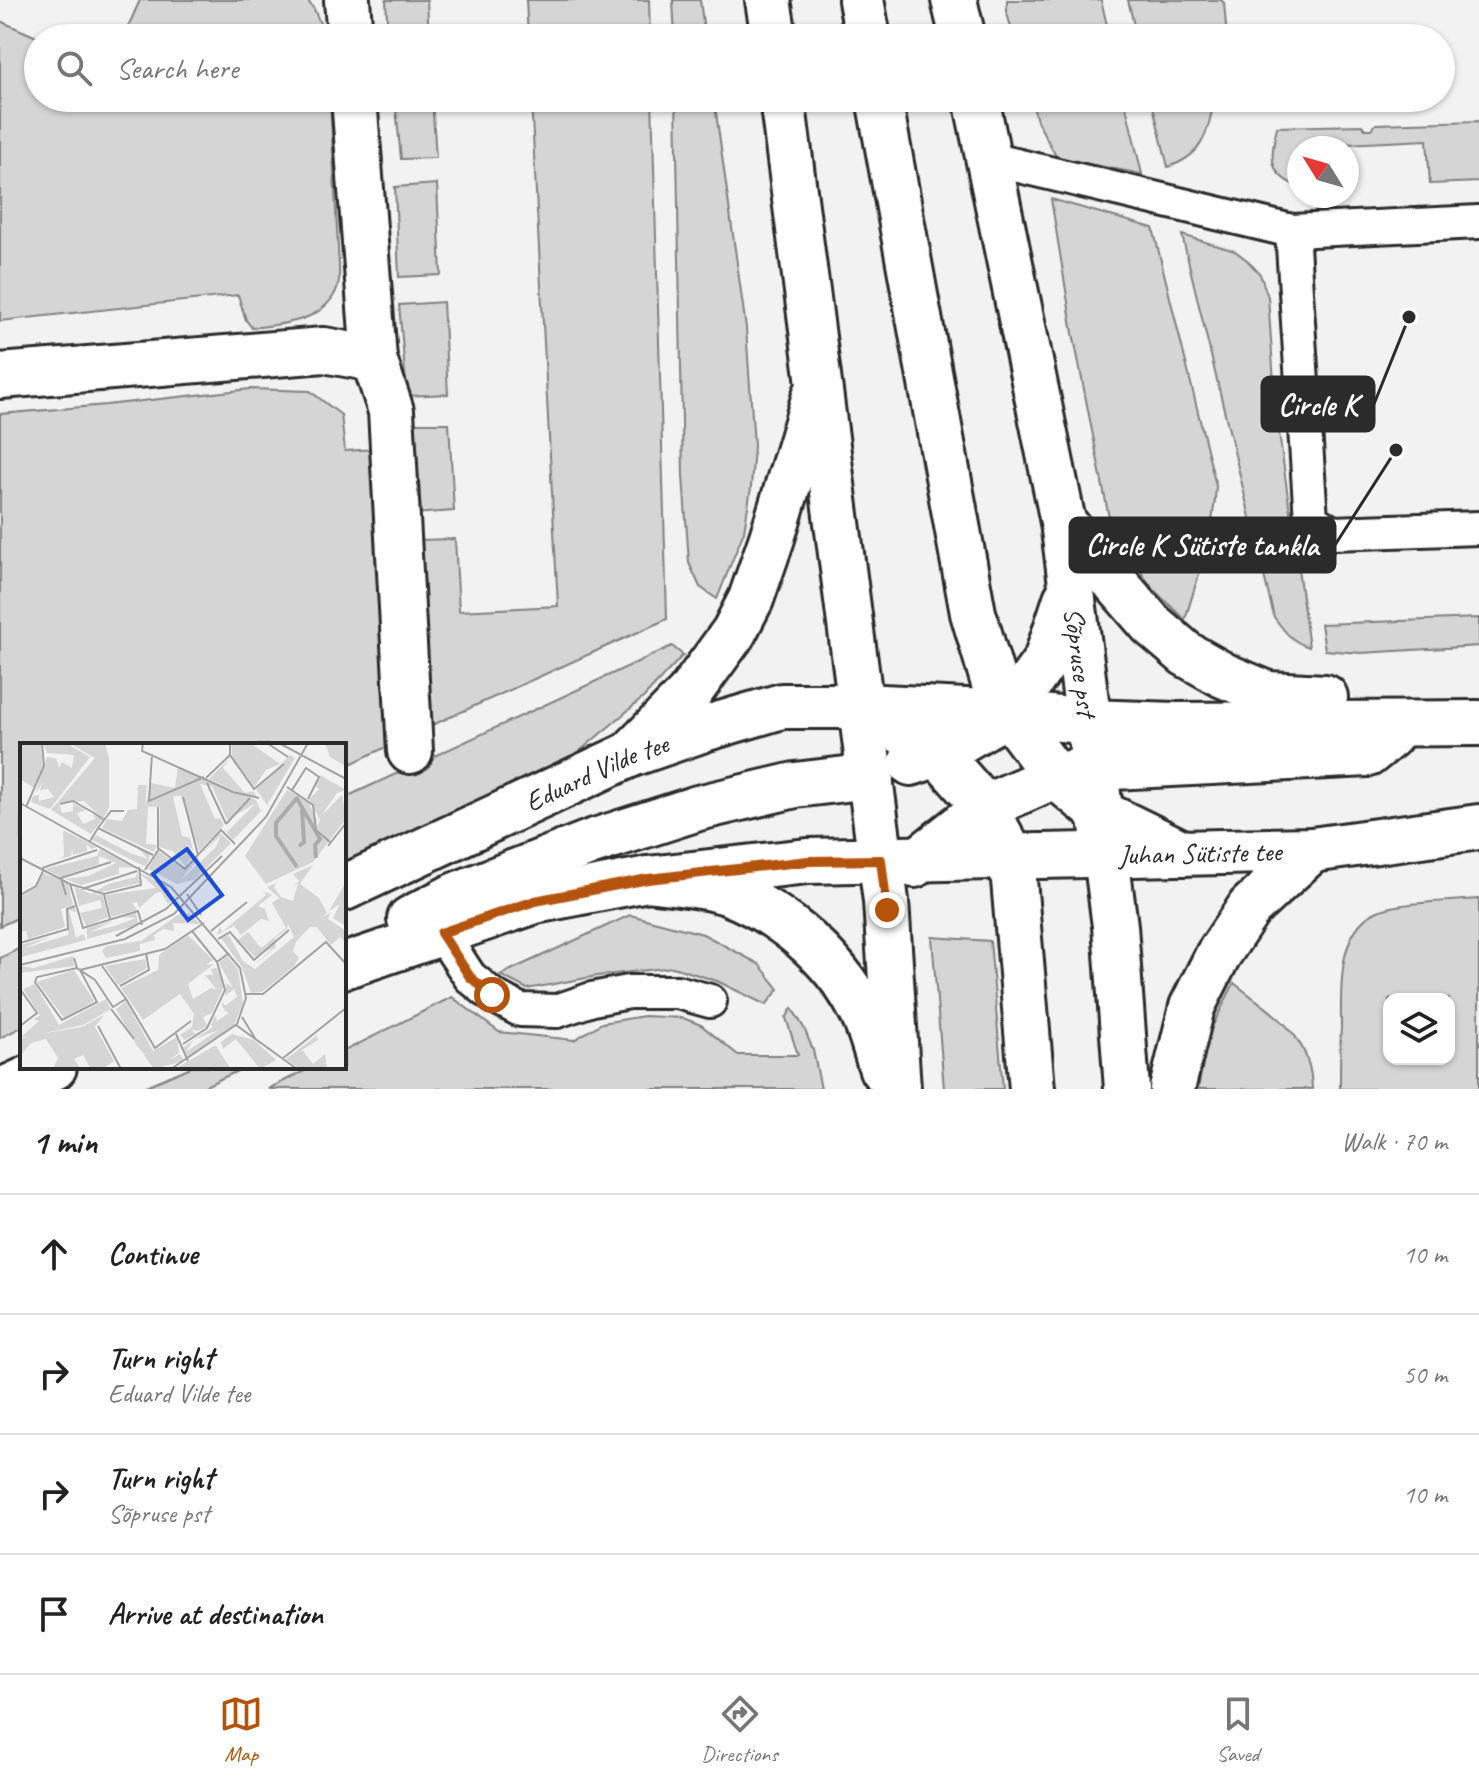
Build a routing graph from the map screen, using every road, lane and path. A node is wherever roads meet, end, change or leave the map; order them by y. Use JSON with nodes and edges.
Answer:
{"nodes":[{"id":1,"x":347,"y":0,"type":"edge"},
{"id":2,"x":768,"y":0,"type":"edge"},
{"id":3,"x":861,"y":0,"type":"edge"},
{"id":4,"x":954,"y":0,"type":"edge"},
{"id":5,"x":349,"y":24,"type":"edge"},
{"id":6,"x":772,"y":24,"type":"edge"},
{"id":7,"x":865,"y":24,"type":"edge"},
{"id":8,"x":960,"y":24,"type":"edge"},
{"id":9,"x":355,"y":112,"type":"edge"},
{"id":10,"x":784,"y":112,"type":"edge"},
{"id":11,"x":882,"y":112,"type":"edge"},
{"id":12,"x":979,"y":112,"type":"edge"},
{"id":13,"x":990,"y":159,"type":"junction"},
{"id":14,"x":1479,"y":222,"type":"edge"},
{"id":15,"x":1292,"y":231,"type":"junction"},
{"id":16,"x":374,"y":359,"type":"junction"},
{"id":17,"x":0,"y":376,"type":"edge"},
{"id":18,"x":820,"y":382,"type":"junction"},
{"id":19,"x":1063,"y":522,"type":"junction"},
{"id":20,"x":1479,"y":528,"type":"edge"},
{"id":21,"x":1070,"y":587,"type":"junction"},
{"id":22,"x":861,"y":706,"type":"junction"},
{"id":23,"x":1008,"y":713,"type":"junction"},
{"id":24,"x":1087,"y":722,"type":"junction"},
{"id":25,"x":1479,"y":723,"type":"edge"},
{"id":26,"x":1404,"y":724,"type":"junction"},
{"id":27,"x":410,"y":751,"type":"dead end"},
{"id":28,"x":938,"y":754,"type":"junction"},
{"id":29,"x":629,"y":755,"type":"junction"},
{"id":30,"x":1074,"y":772,"type":"junction"},
{"id":31,"x":871,"y":776,"type":"junction"},
{"id":32,"x":985,"y":807,"type":"junction"},
{"id":33,"x":1099,"y":812,"type":"junction"},
{"id":34,"x":1479,"y":827,"type":"edge"},
{"id":35,"x":1312,"y":850,"type":"junction"},
{"id":36,"x":1183,"y":853,"type":"junction"},
{"id":37,"x":1105,"y":855,"type":"junction"},
{"id":38,"x":1012,"y":857,"type":"junction"},
{"id":39,"x":895,"y":873,"type":"junction"},
{"id":40,"x":648,"y":879,"type":"junction"},
{"id":41,"x":346,"y":887,"type":"edge"},
{"id":42,"x":441,"y":933,"type":"junction"},
{"id":43,"x":346,"y":952,"type":"edge"},
{"id":44,"x":346,"y":965,"type":"edge"},
{"id":45,"x":710,"y":1001,"type":"dead end"},
{"id":46,"x":50,"y":1069,"type":"edge"},
{"id":47,"x":6,"y":1089,"type":"edge"},
{"id":48,"x":889,"y":1089,"type":"edge"},
{"id":49,"x":898,"y":1089,"type":"edge"},
{"id":50,"x":1032,"y":1089,"type":"edge"},
{"id":51,"x":1127,"y":1089,"type":"edge"},
{"id":52,"x":1172,"y":1089,"type":"edge"}],
"edges":[{"from":1,"to":5,"type":"street"},
{"from":2,"to":6,"type":"street"},
{"from":3,"to":7,"type":"street"},
{"from":4,"to":8,"type":"street"},
{"from":9,"to":16,"type":"street"},
{"from":10,"to":18,"type":"street"},
{"from":11,"to":23,"type":"street"},
{"from":12,"to":13,"type":"street","name":"Sõpruse pst"},
{"from":13,"to":15,"type":"lane"},
{"from":13,"to":19,"type":"street","name":"Sõpruse pst"},
{"from":14,"to":15,"type":"lane"},
{"from":15,"to":20,"type":"lane"},
{"from":16,"to":17,"type":"street"},
{"from":16,"to":27,"type":"street"},
{"from":18,"to":22,"type":"street"},
{"from":18,"to":29,"type":"street"},
{"from":19,"to":21,"type":"street","name":"Sõpruse pst"},
{"from":19,"to":26,"type":"street"},
{"from":21,"to":23,"type":"street"},
{"from":21,"to":24,"type":"street","name":"Sõpruse pst"},
{"from":22,"to":23,"type":"street","name":"Eduard Vilde tee"},
{"from":22,"to":28,"type":"street"},
{"from":22,"to":29,"type":"street","name":"Eduard Vilde tee"},
{"from":22,"to":31,"type":"street"},
{"from":23,"to":24,"type":"street","name":"Eduard Vilde tee"},
{"from":23,"to":28,"type":"street"},
{"from":23,"to":30,"type":"street"},
{"from":24,"to":26,"type":"street"},
{"from":24,"to":30,"type":"street","name":"Sõpruse pst"},
{"from":25,"to":26,"type":"street"},
{"from":26,"to":30,"type":"street"},
{"from":28,"to":31,"type":"street"},
{"from":28,"to":32,"type":"street"},
{"from":29,"to":41,"type":"street","name":"Eduard Vilde tee"},
{"from":30,"to":32,"type":"street"},
{"from":30,"to":33,"type":"street","name":"Sõpruse pst"},
{"from":31,"to":39,"type":"street"},
{"from":31,"to":43,"type":"street"},
{"from":32,"to":38,"type":"street"},
{"from":32,"to":39,"type":"street"},
{"from":33,"to":36,"type":"street"},
{"from":33,"to":37,"type":"street","name":"Sõpruse pst"},
{"from":34,"to":35,"type":"street","name":"Juhan Sütiste tee"},
{"from":35,"to":36,"type":"street","name":"Juhan Sütiste tee"},
{"from":35,"to":52,"type":"street"},
{"from":36,"to":37,"type":"street","name":"Juhan Sütiste tee"},
{"from":37,"to":38,"type":"street","name":"Juhan Sütiste tee"},
{"from":37,"to":51,"type":"street","name":"Sõpruse pst"},
{"from":38,"to":39,"type":"street","name":"Juhan Sütiste tee"},
{"from":38,"to":50,"type":"street"},
{"from":39,"to":40,"type":"street"},
{"from":39,"to":49,"type":"street"},
{"from":40,"to":42,"type":"street"},
{"from":40,"to":48,"type":"street"},
{"from":42,"to":44,"type":"street"},
{"from":42,"to":45,"type":"lane"},
{"from":46,"to":47,"type":"street"}]}
